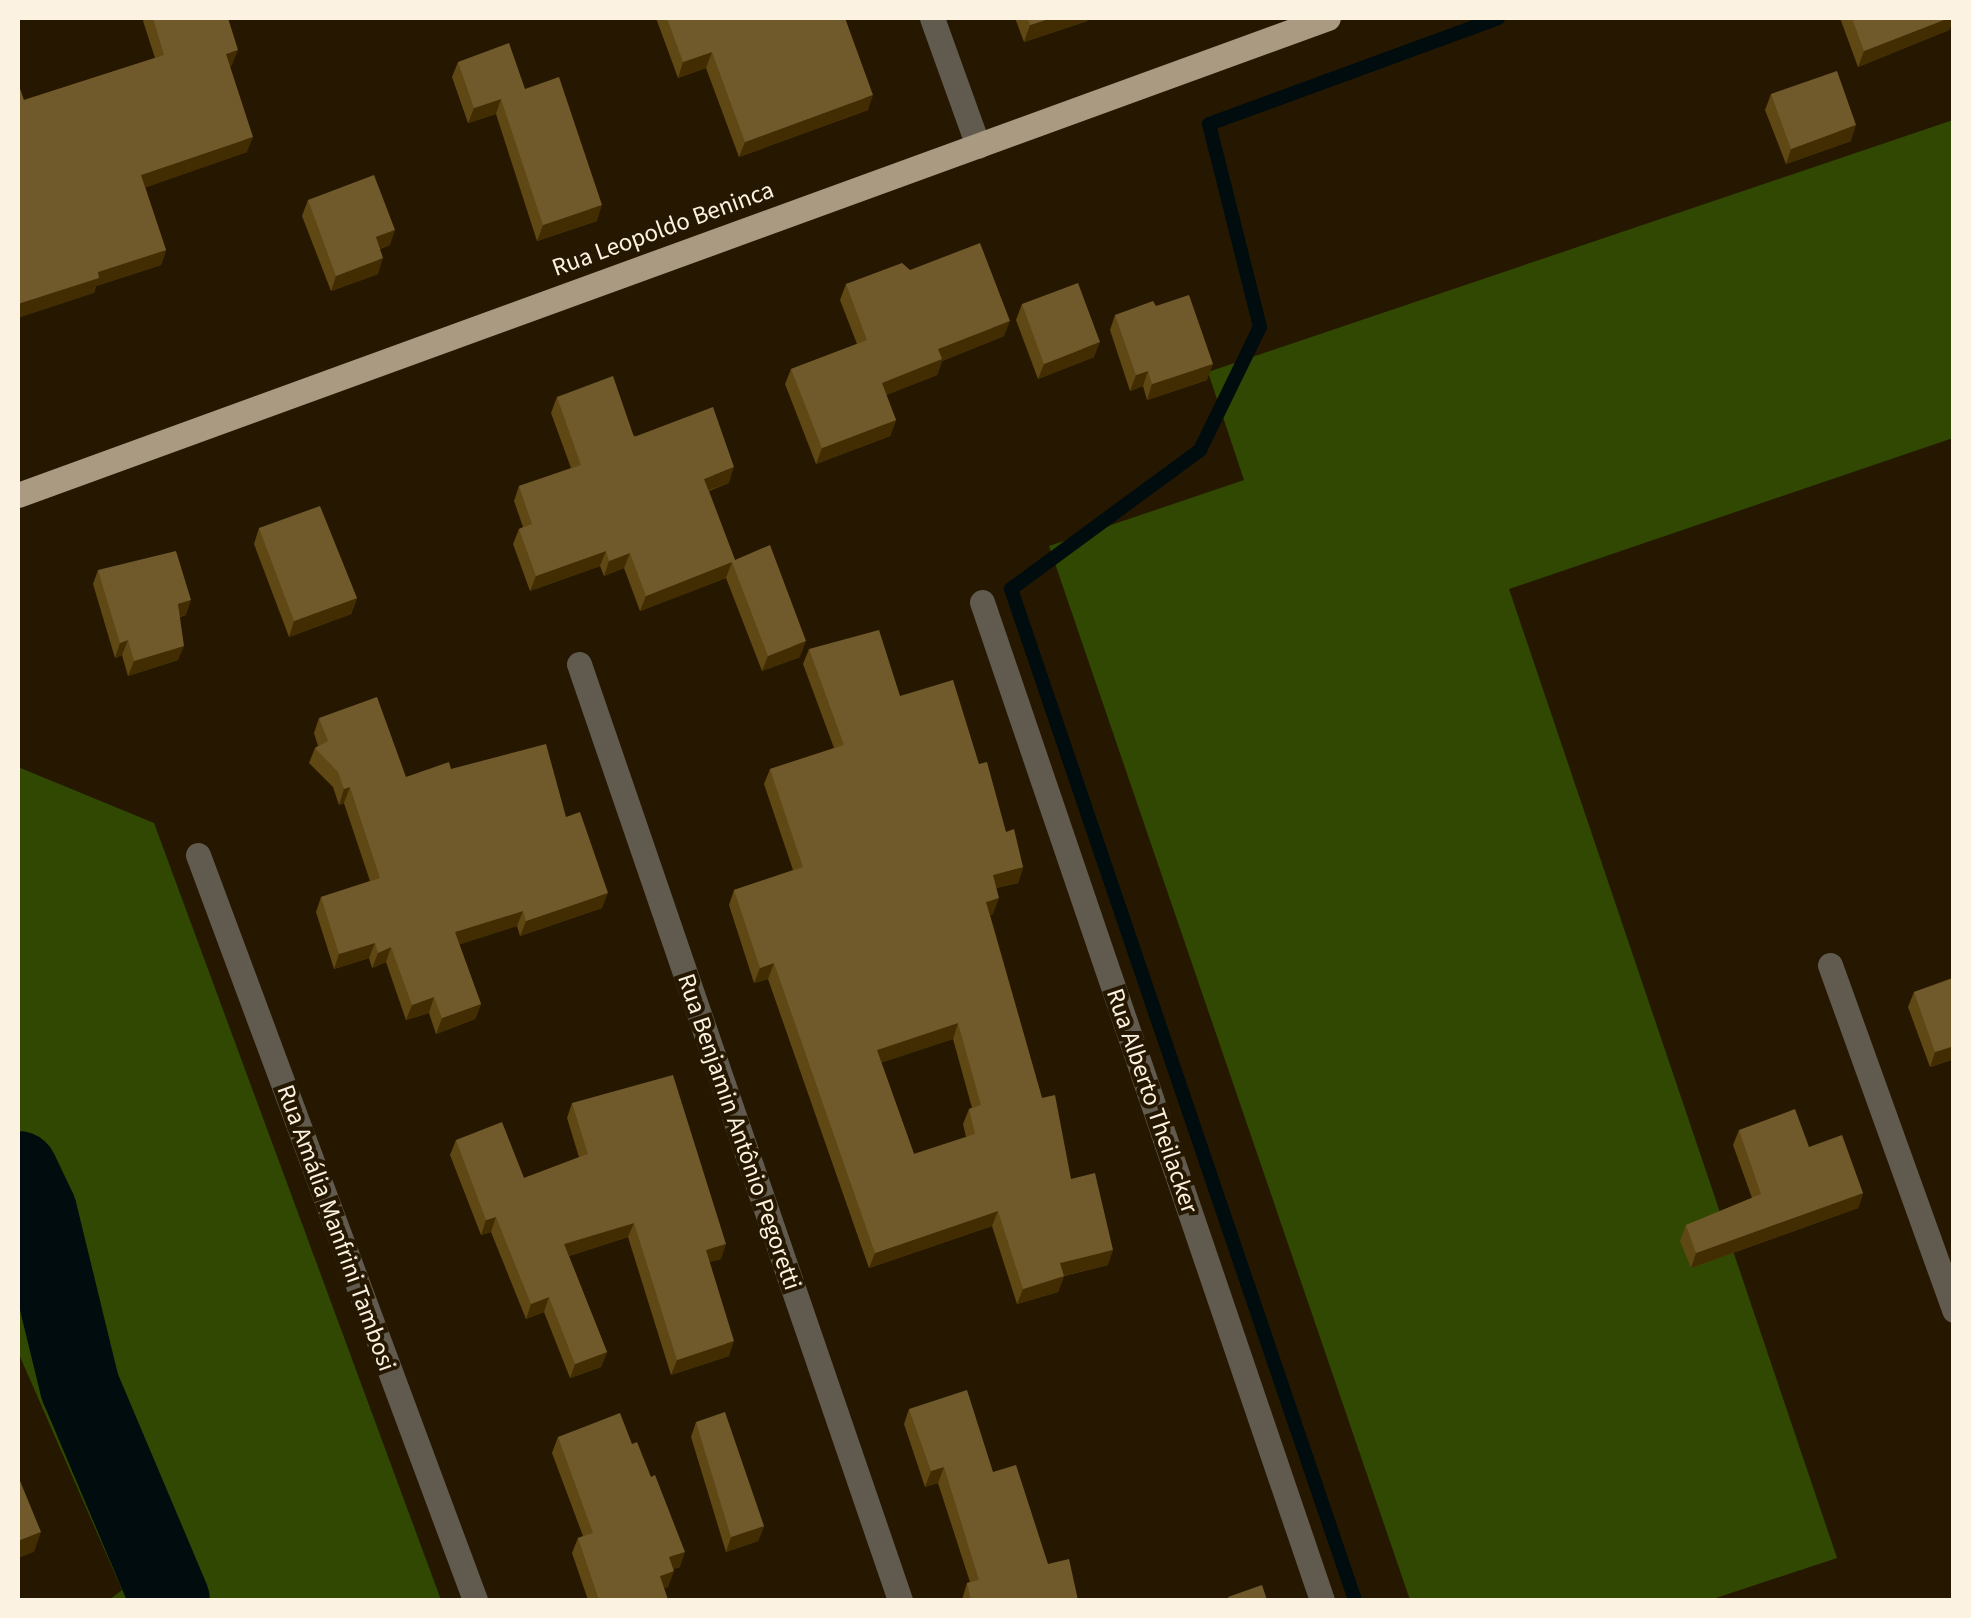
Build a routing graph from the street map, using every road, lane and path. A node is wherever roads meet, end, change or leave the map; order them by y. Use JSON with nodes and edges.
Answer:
{"nodes":[{"id":1,"x":932,"y":18,"type":"edge"},
{"id":2,"x":1328,"y":18,"type":"edge"},
{"id":3,"x":978,"y":146,"type":"junction"},
{"id":4,"x":18,"y":495,"type":"edge"},
{"id":5,"x":982,"y":602,"type":"dead end"},
{"id":6,"x":579,"y":664,"type":"dead end"},
{"id":7,"x":198,"y":855,"type":"dead end"},
{"id":8,"x":1830,"y":965,"type":"dead end"},
{"id":9,"x":1954,"y":1310,"type":"edge"},
{"id":10,"x":475,"y":1600,"type":"edge"},
{"id":11,"x":900,"y":1600,"type":"edge"},
{"id":12,"x":1322,"y":1600,"type":"edge"}],
"edges":[{"from":1,"to":3,"type":"street"},
{"from":2,"to":3,"type":"main road","name":"Rua Leopoldo Beninca"},
{"from":3,"to":4,"type":"main road","name":"Rua Leopoldo Beninca"},
{"from":5,"to":12,"type":"street","name":"Rua Alberto Theilacker"},
{"from":6,"to":11,"type":"street","name":"Rua Benjamin Antônio Pegoretti"},
{"from":7,"to":10,"type":"street","name":"Rua Amália Manfrini Tambosi"},
{"from":8,"to":9,"type":"street"}]}
